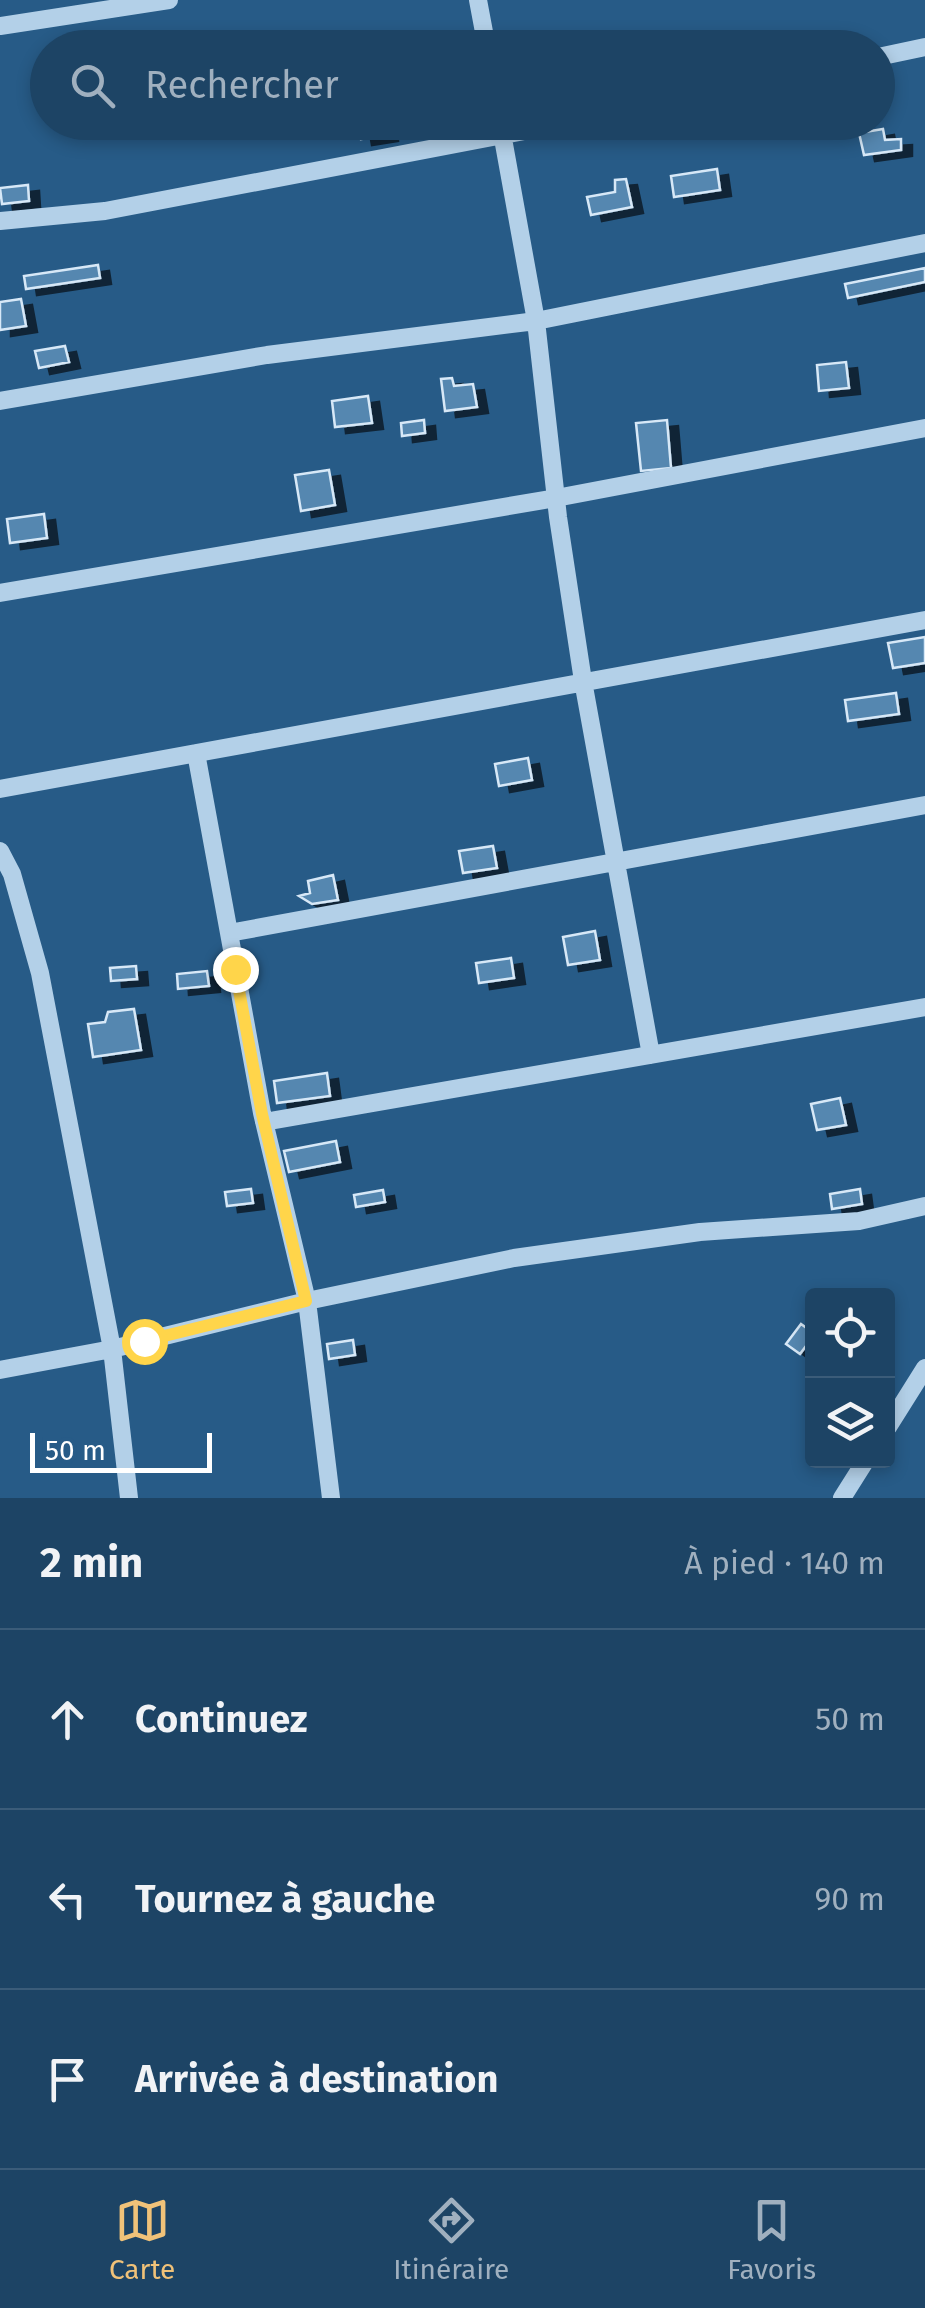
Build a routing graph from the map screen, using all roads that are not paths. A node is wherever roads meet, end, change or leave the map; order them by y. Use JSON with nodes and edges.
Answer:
{"nodes":[{"id":1,"x":169,"y":0,"type":"edge"},
{"id":2,"x":478,"y":0,"type":"edge"},
{"id":3,"x":0,"y":26,"type":"edge"},
{"id":4,"x":484,"y":30,"type":"edge"},
{"id":5,"x":925,"y":47,"type":"edge"},
{"id":6,"x":895,"y":54,"type":"edge"},
{"id":7,"x":453,"y":140,"type":"edge"},
{"id":8,"x":504,"y":140,"type":"edge"},
{"id":9,"x":0,"y":221,"type":"edge"},
{"id":10,"x":925,"y":243,"type":"edge"},
{"id":11,"x":536,"y":321,"type":"junction"},
{"id":12,"x":0,"y":401,"type":"edge"},
{"id":13,"x":925,"y":428,"type":"edge"},
{"id":14,"x":556,"y":498,"type":"junction"},
{"id":15,"x":0,"y":593,"type":"edge"},
{"id":16,"x":925,"y":620,"type":"edge"},
{"id":17,"x":583,"y":681,"type":"junction"},
{"id":18,"x":196,"y":753,"type":"junction"},
{"id":19,"x":0,"y":790,"type":"edge"},
{"id":20,"x":925,"y":805,"type":"edge"},
{"id":21,"x":0,"y":851,"type":"edge"},
{"id":22,"x":616,"y":861,"type":"junction"},
{"id":23,"x":229,"y":932,"type":"junction"},
{"id":24,"x":925,"y":1008,"type":"edge"},
{"id":25,"x":651,"y":1054,"type":"junction"},
{"id":26,"x":264,"y":1122,"type":"junction"},
{"id":27,"x":925,"y":1206,"type":"edge"},
{"id":28,"x":306,"y":1301,"type":"junction"},
{"id":29,"x":112,"y":1349,"type":"junction"},
{"id":30,"x":925,"y":1368,"type":"edge"},
{"id":31,"x":0,"y":1370,"type":"edge"},
{"id":32,"x":895,"y":1416,"type":"edge"},
{"id":33,"x":861,"y":1468,"type":"edge"},
{"id":34,"x":129,"y":1498,"type":"edge"},
{"id":35,"x":331,"y":1498,"type":"edge"},
{"id":36,"x":842,"y":1498,"type":"edge"}],
"edges":[{"from":1,"to":3,"type":"street"},
{"from":2,"to":4,"type":"street"},
{"from":5,"to":6,"type":"street"},
{"from":7,"to":9,"type":"street"},
{"from":8,"to":11,"type":"street"},
{"from":10,"to":11,"type":"street"},
{"from":11,"to":12,"type":"street"},
{"from":11,"to":14,"type":"street"},
{"from":13,"to":14,"type":"street"},
{"from":14,"to":15,"type":"street"},
{"from":14,"to":17,"type":"street"},
{"from":16,"to":17,"type":"street"},
{"from":17,"to":18,"type":"street"},
{"from":17,"to":22,"type":"street"},
{"from":18,"to":19,"type":"street"},
{"from":18,"to":23,"type":"street"},
{"from":20,"to":22,"type":"street"},
{"from":21,"to":29,"type":"street"},
{"from":22,"to":23,"type":"street"},
{"from":22,"to":25,"type":"street"},
{"from":23,"to":26,"type":"street"},
{"from":24,"to":25,"type":"street"},
{"from":25,"to":26,"type":"street"},
{"from":26,"to":28,"type":"street"},
{"from":27,"to":28,"type":"street"},
{"from":28,"to":29,"type":"street"},
{"from":28,"to":35,"type":"street"},
{"from":29,"to":31,"type":"street"},
{"from":29,"to":34,"type":"street"},
{"from":30,"to":32,"type":"street"},
{"from":33,"to":36,"type":"street"}]}
